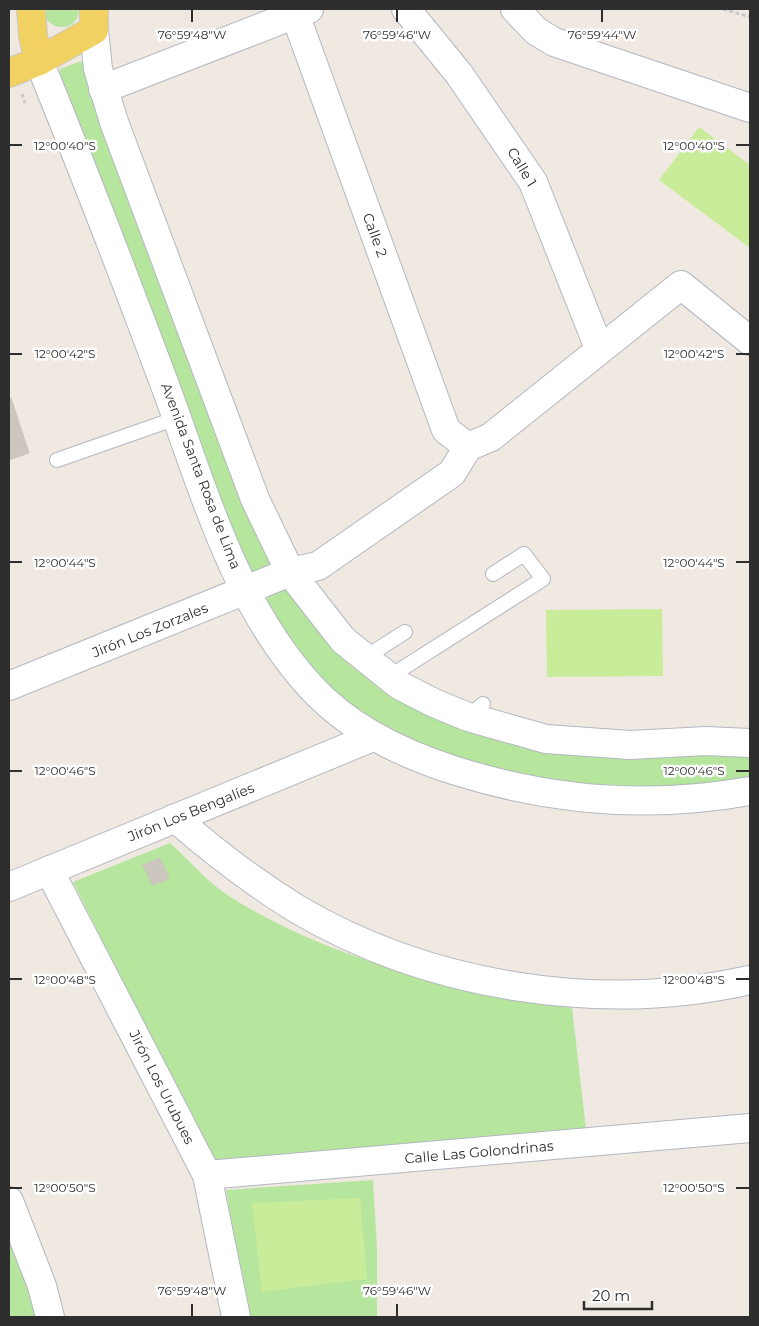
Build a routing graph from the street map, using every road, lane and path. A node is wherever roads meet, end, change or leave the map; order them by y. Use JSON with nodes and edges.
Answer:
{"nodes":[{"id":1,"x":31,"y":9,"type":"edge"},
{"id":2,"x":406,"y":9,"type":"edge"},
{"id":3,"x":515,"y":9,"type":"edge"},
{"id":4,"x":723,"y":9,"type":"edge"},
{"id":5,"x":302,"y":11,"type":"edge"},
{"id":6,"x":750,"y":17,"type":"edge"},
{"id":7,"x":94,"y":19,"type":"edge"},
{"id":8,"x":39,"y":61,"type":"junction"},
{"id":9,"x":9,"y":73,"type":"edge"},
{"id":10,"x":103,"y":89,"type":"junction"},
{"id":11,"x":750,"y":108,"type":"edge"},
{"id":12,"x":748,"y":335,"type":"edge"},
{"id":13,"x":599,"y":348,"type":"junction"},
{"id":14,"x":177,"y":418,"type":"junction"},
{"id":15,"x":468,"y":447,"type":"junction"},
{"id":16,"x":57,"y":460,"type":"dead end"},
{"id":17,"x":290,"y":572,"type":"junction"},
{"id":18,"x":494,"y":574,"type":"dead end"},
{"id":19,"x":247,"y":590,"type":"junction"},
{"id":20,"x":405,"y":632,"type":"dead end"},
{"id":21,"x":364,"y":658,"type":"junction"},
{"id":22,"x":388,"y":678,"type":"junction"},
{"id":23,"x":9,"y":686,"type":"edge"},
{"id":24,"x":373,"y":737,"type":"junction"},
{"id":25,"x":750,"y":743,"type":"edge"},
{"id":26,"x":750,"y":792,"type":"edge"},
{"id":27,"x":175,"y":818,"type":"junction"},
{"id":28,"x":49,"y":870,"type":"junction"},
{"id":29,"x":9,"y":887,"type":"edge"},
{"id":30,"x":750,"y":980,"type":"edge"},
{"id":31,"x":750,"y":1128,"type":"edge"},
{"id":32,"x":208,"y":1175,"type":"junction"},
{"id":33,"x":9,"y":1200,"type":"edge"},
{"id":34,"x":50,"y":1317,"type":"edge"},
{"id":35,"x":236,"y":1317,"type":"edge"}],
"edges":[{"from":1,"to":8,"type":"main road","name":"Avenida Santa Rosa de Lima"},
{"from":2,"to":13,"type":"street","name":"Calle 1"},
{"from":3,"to":11,"type":"street"},
{"from":4,"to":6,"type":"path"},
{"from":5,"to":10,"type":"street"},
{"from":5,"to":15,"type":"street","name":"Calle 2"},
{"from":7,"to":8,"type":"main road"},
{"from":7,"to":10,"type":"street"},
{"from":8,"to":9,"type":"main road"},
{"from":8,"to":14,"type":"street","name":"Avenida Santa Rosa de Lima"},
{"from":10,"to":17,"type":"street"},
{"from":12,"to":13,"type":"street"},
{"from":13,"to":15,"type":"street"},
{"from":14,"to":16,"type":"lane"},
{"from":14,"to":19,"type":"street","name":"Avenida Santa Rosa de Lima"},
{"from":15,"to":17,"type":"street","name":"Jirón Los Zorzales"},
{"from":17,"to":19,"type":"street","name":"Jirón Los Zorzales"},
{"from":17,"to":21,"type":"street"},
{"from":18,"to":22,"type":"lane"},
{"from":19,"to":23,"type":"street","name":"Jirón Los Zorzales"},
{"from":19,"to":24,"type":"street","name":"Avenida Santa Rosa de Lima"},
{"from":20,"to":21,"type":"lane"},
{"from":21,"to":22,"type":"street"},
{"from":22,"to":25,"type":"street"},
{"from":24,"to":26,"type":"street","name":"Avenida Santa Rosa de Lima"},
{"from":24,"to":27,"type":"street","name":"Jirón Los Bengalíes"},
{"from":27,"to":28,"type":"street","name":"Jirón Los Bengalíes"},
{"from":27,"to":30,"type":"street"},
{"from":28,"to":29,"type":"street","name":"Jirón Los Bengalíes"},
{"from":28,"to":32,"type":"street","name":"Jirón Los Urubues"},
{"from":31,"to":32,"type":"street","name":"Calle Las Golondrinas"},
{"from":32,"to":35,"type":"street","name":"Jirón Los Urubues"},
{"from":33,"to":34,"type":"street"}]}
